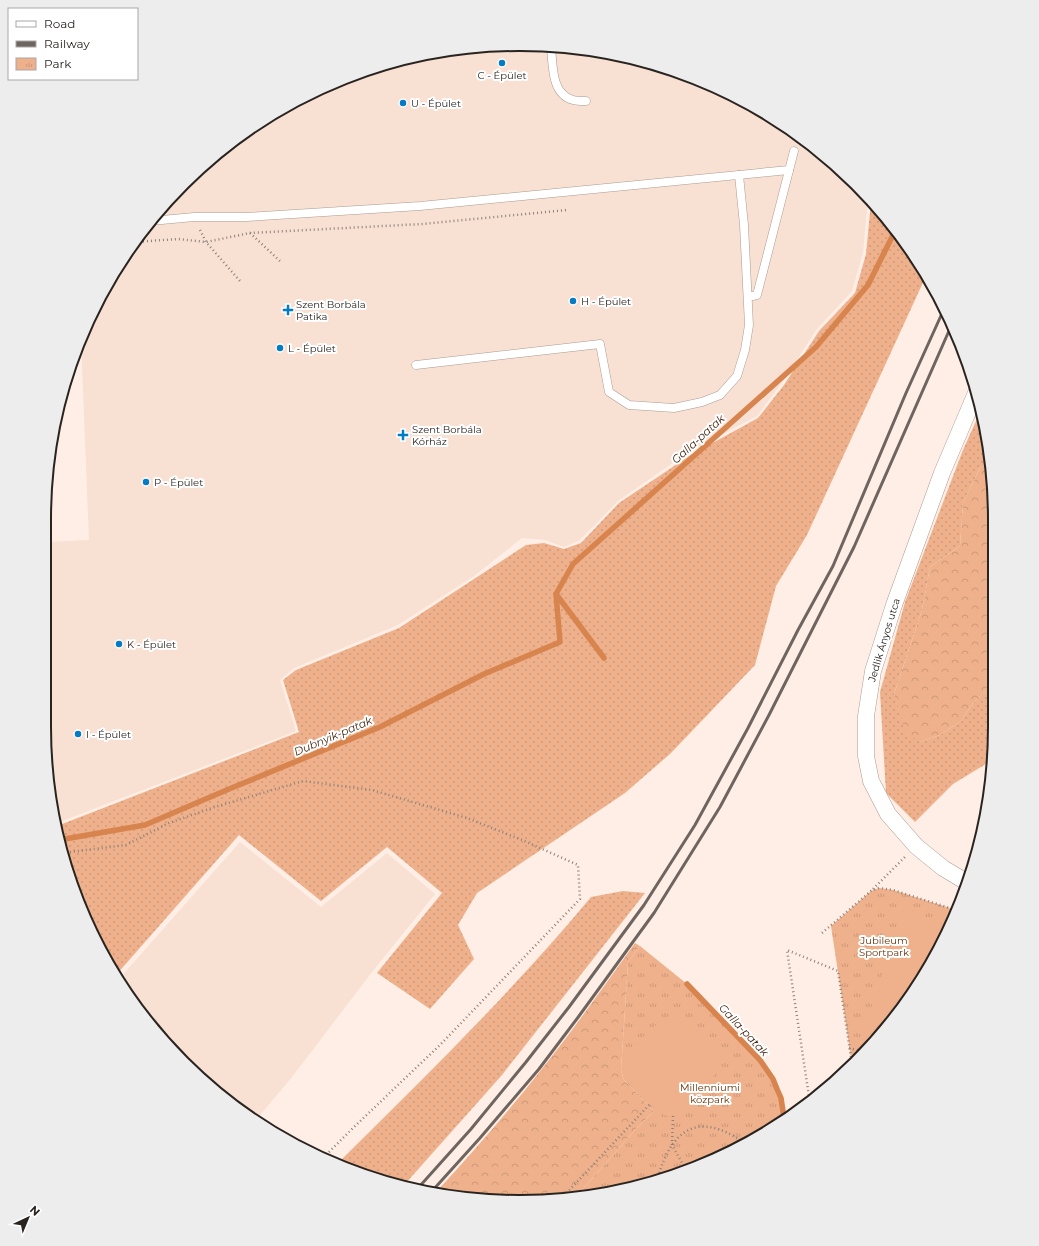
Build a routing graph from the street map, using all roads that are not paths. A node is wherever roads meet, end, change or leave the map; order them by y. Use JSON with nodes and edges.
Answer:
{"nodes":[{"id":1,"x":552,"y":52,"type":"edge"},
{"id":2,"x":586,"y":101,"type":"dead end"},
{"id":3,"x":794,"y":151,"type":"dead end"},
{"id":4,"x":789,"y":170,"type":"junction"},
{"id":5,"x":739,"y":175,"type":"junction"},
{"id":6,"x":160,"y":219,"type":"edge"},
{"id":7,"x":748,"y":296,"type":"junction"},
{"id":8,"x":416,"y":365,"type":"dead end"},
{"id":9,"x":973,"y":401,"type":"edge"},
{"id":10,"x":962,"y":879,"type":"edge"}],
"edges":[{"from":1,"to":2,"type":"lane"},
{"from":3,"to":4,"type":"lane"},
{"from":4,"to":5,"type":"lane"},
{"from":4,"to":7,"type":"lane"},
{"from":5,"to":6,"type":"lane"},
{"from":5,"to":7,"type":"lane"},
{"from":7,"to":8,"type":"lane"},
{"from":9,"to":10,"type":"street","name":"Jedlik Ányos utca"}]}
